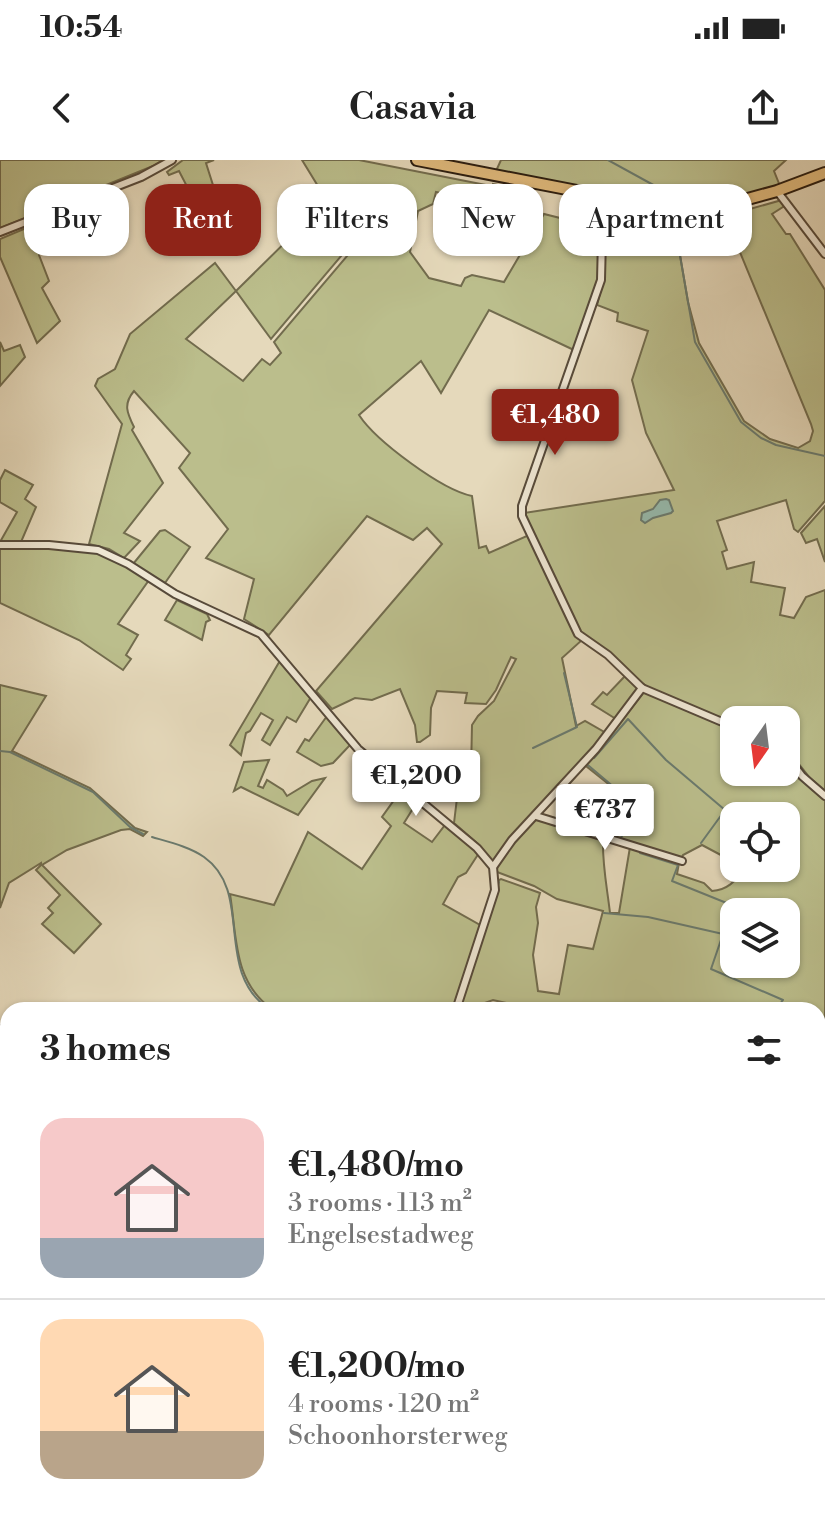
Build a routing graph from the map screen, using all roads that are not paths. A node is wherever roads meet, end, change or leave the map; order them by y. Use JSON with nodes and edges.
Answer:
{"nodes":[{"id":1,"x":172,"y":160,"type":"edge"},
{"id":2,"x":417,"y":160,"type":"edge"},
{"id":3,"x":825,"y":173,"type":"edge"},
{"id":4,"x":559,"y":188,"type":"edge"},
{"id":5,"x":777,"y":191,"type":"junction"},
{"id":6,"x":752,"y":198,"type":"edge"},
{"id":7,"x":0,"y":232,"type":"edge"},
{"id":8,"x":825,"y":254,"type":"edge"},
{"id":9,"x":602,"y":256,"type":"edge"},
{"id":10,"x":0,"y":545,"type":"edge"},
{"id":11,"x":642,"y":688,"type":"junction"},
{"id":12,"x":720,"y":721,"type":"edge"},
{"id":13,"x":800,"y":773,"type":"edge"},
{"id":14,"x":825,"y":796,"type":"edge"},
{"id":15,"x":536,"y":816,"type":"junction"},
{"id":16,"x":682,"y":861,"type":"dead end"},
{"id":17,"x":493,"y":867,"type":"junction"},
{"id":18,"x":459,"y":1002,"type":"edge"}],
"edges":[{"from":1,"to":7,"type":"street"},
{"from":2,"to":4,"type":"main road"},
{"from":3,"to":5,"type":"main road"},
{"from":5,"to":6,"type":"main road"},
{"from":5,"to":8,"type":"street"},
{"from":9,"to":11,"type":"street"},
{"from":10,"to":17,"type":"street"},
{"from":11,"to":12,"type":"street"},
{"from":11,"to":15,"type":"street"},
{"from":13,"to":14,"type":"street"},
{"from":15,"to":16,"type":"street"},
{"from":15,"to":17,"type":"street"},
{"from":17,"to":18,"type":"street"}]}
